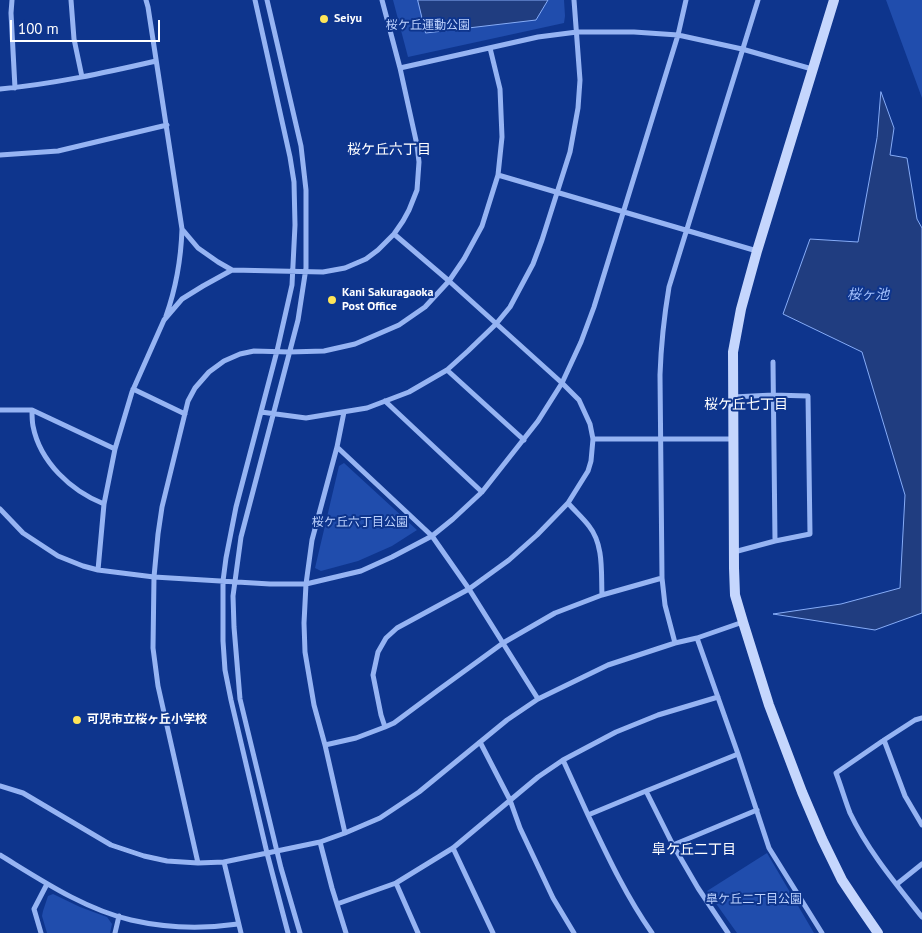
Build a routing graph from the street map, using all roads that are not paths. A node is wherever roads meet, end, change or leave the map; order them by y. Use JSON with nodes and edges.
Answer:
{"nodes":[{"id":1,"x":12,"y":0,"type":"edge"},
{"id":2,"x":71,"y":0,"type":"edge"},
{"id":3,"x":146,"y":0,"type":"edge"},
{"id":4,"x":150,"y":0,"type":"edge"},
{"id":5,"x":255,"y":0,"type":"edge"},
{"id":6,"x":266,"y":0,"type":"edge"},
{"id":7,"x":382,"y":0,"type":"edge"},
{"id":8,"x":574,"y":0,"type":"edge"},
{"id":9,"x":686,"y":0,"type":"edge"},
{"id":10,"x":758,"y":0,"type":"edge"},
{"id":11,"x":834,"y":0,"type":"edge"},
{"id":12,"x":148,"y":7,"type":"junction"},
{"id":13,"x":577,"y":32,"type":"junction"},
{"id":14,"x":678,"y":35,"type":"junction"},
{"id":15,"x":490,"y":48,"type":"junction"},
{"id":16,"x":742,"y":49,"type":"junction"},
{"id":17,"x":156,"y":61,"type":"junction"},
{"id":18,"x":400,"y":68,"type":"junction"},
{"id":19,"x":812,"y":69,"type":"junction"},
{"id":20,"x":82,"y":78,"type":"junction"},
{"id":21,"x":15,"y":88,"type":"junction"},
{"id":22,"x":0,"y":89,"type":"edge"},
{"id":23,"x":167,"y":126,"type":"junction"},
{"id":24,"x":0,"y":155,"type":"edge"},
{"id":25,"x":498,"y":175,"type":"junction"},
{"id":26,"x":557,"y":192,"type":"junction"},
{"id":27,"x":623,"y":212,"type":"junction"},
{"id":28,"x":182,"y":229,"type":"junction"},
{"id":29,"x":687,"y":230,"type":"junction"},
{"id":30,"x":394,"y":234,"type":"junction"},
{"id":31,"x":757,"y":251,"type":"junction"},
{"id":32,"x":232,"y":270,"type":"junction"},
{"id":33,"x":293,"y":271,"type":"junction"},
{"id":34,"x":305,"y":272,"type":"junction"},
{"id":35,"x":449,"y":280,"type":"junction"},
{"id":36,"x":164,"y":319,"type":"junction"},
{"id":37,"x":496,"y":324,"type":"junction"},
{"id":38,"x":277,"y":351,"type":"junction"},
{"id":39,"x":289,"y":352,"type":"junction"},
{"id":40,"x":773,"y":362,"type":"dead end"},
{"id":41,"x":447,"y":370,"type":"junction"},
{"id":42,"x":562,"y":383,"type":"junction"},
{"id":43,"x":133,"y":389,"type":"junction"},
{"id":44,"x":773,"y":395,"type":"junction"},
{"id":45,"x":733,"y":397,"type":"junction"},
{"id":46,"x":385,"y":401,"type":"junction"},
{"id":47,"x":0,"y":410,"type":"edge"},
{"id":48,"x":32,"y":410,"type":"junction"},
{"id":49,"x":261,"y":412,"type":"junction"},
{"id":50,"x":344,"y":412,"type":"junction"},
{"id":51,"x":185,"y":414,"type":"junction"},
{"id":52,"x":273,"y":414,"type":"junction"},
{"id":53,"x":593,"y":439,"type":"junction"},
{"id":54,"x":661,"y":439,"type":"junction"},
{"id":55,"x":734,"y":439,"type":"junction"},
{"id":56,"x":524,"y":440,"type":"junction"},
{"id":57,"x":337,"y":448,"type":"junction"},
{"id":58,"x":116,"y":450,"type":"junction"},
{"id":59,"x":482,"y":492,"type":"junction"},
{"id":60,"x":568,"y":503,"type":"junction"},
{"id":61,"x":104,"y":504,"type":"junction"},
{"id":62,"x":0,"y":510,"type":"edge"},
{"id":63,"x":432,"y":536,"type":"junction"},
{"id":64,"x":775,"y":541,"type":"junction"},
{"id":65,"x":734,"y":552,"type":"junction"},
{"id":66,"x":98,"y":570,"type":"junction"},
{"id":67,"x":154,"y":577,"type":"junction"},
{"id":68,"x":662,"y":578,"type":"junction"},
{"id":69,"x":223,"y":581,"type":"junction"},
{"id":70,"x":235,"y":582,"type":"junction"},
{"id":71,"x":306,"y":584,"type":"junction"},
{"id":72,"x":469,"y":589,"type":"junction"},
{"id":73,"x":602,"y":595,"type":"junction"},
{"id":74,"x":742,"y":622,"type":"junction"},
{"id":75,"x":697,"y":638,"type":"junction"},
{"id":76,"x":503,"y":643,"type":"junction"},
{"id":77,"x":675,"y":643,"type":"junction"},
{"id":78,"x":718,"y":697,"type":"junction"},
{"id":79,"x":538,"y":699,"type":"junction"},
{"id":80,"x":922,"y":718,"type":"edge"},
{"id":81,"x":385,"y":727,"type":"junction"},
{"id":82,"x":884,"y":740,"type":"junction"},
{"id":83,"x":480,"y":742,"type":"junction"},
{"id":84,"x":325,"y":745,"type":"junction"},
{"id":85,"x":738,"y":754,"type":"junction"},
{"id":86,"x":563,"y":760,"type":"junction"},
{"id":87,"x":0,"y":786,"type":"edge"},
{"id":88,"x":646,"y":791,"type":"junction"},
{"id":89,"x":510,"y":800,"type":"junction"},
{"id":90,"x":757,"y":810,"type":"junction"},
{"id":91,"x":588,"y":815,"type":"junction"},
{"id":92,"x":922,"y":825,"type":"edge"},
{"id":93,"x":345,"y":833,"type":"junction"},
{"id":94,"x":320,"y":842,"type":"junction"},
{"id":95,"x":673,"y":845,"type":"junction"},
{"id":96,"x":453,"y":848,"type":"junction"},
{"id":97,"x":277,"y":851,"type":"junction"},
{"id":98,"x":267,"y":853,"type":"junction"},
{"id":99,"x":0,"y":855,"type":"edge"},
{"id":100,"x":224,"y":862,"type":"junction"},
{"id":101,"x":198,"y":863,"type":"junction"},
{"id":102,"x":922,"y":864,"type":"edge"},
{"id":103,"x":396,"y":883,"type":"junction"},
{"id":104,"x":47,"y":884,"type":"junction"},
{"id":105,"x":897,"y":884,"type":"junction"},
{"id":106,"x":338,"y":904,"type":"junction"},
{"id":107,"x":119,"y":916,"type":"junction"},
{"id":108,"x":922,"y":917,"type":"edge"},
{"id":109,"x":238,"y":924,"type":"junction"},
{"id":110,"x":171,"y":926,"type":"junction"},
{"id":111,"x":41,"y":933,"type":"edge"},
{"id":112,"x":115,"y":933,"type":"edge"},
{"id":113,"x":173,"y":933,"type":"edge"},
{"id":114,"x":241,"y":933,"type":"edge"},
{"id":115,"x":288,"y":933,"type":"edge"},
{"id":116,"x":300,"y":933,"type":"edge"},
{"id":117,"x":346,"y":933,"type":"edge"},
{"id":118,"x":418,"y":933,"type":"edge"},
{"id":119,"x":494,"y":933,"type":"edge"},
{"id":120,"x":574,"y":933,"type":"edge"},
{"id":121,"x":652,"y":933,"type":"edge"},
{"id":122,"x":728,"y":933,"type":"edge"},
{"id":123,"x":822,"y":933,"type":"edge"},
{"id":124,"x":878,"y":933,"type":"edge"}],
"edges":[{"from":1,"to":21,"type":"street"},
{"from":2,"to":20,"type":"street"},
{"from":3,"to":12,"type":"street"},
{"from":4,"to":12,"type":"street"},
{"from":5,"to":33,"type":"street"},
{"from":6,"to":34,"type":"street"},
{"from":7,"to":18,"type":"street"},
{"from":8,"to":13,"type":"street"},
{"from":9,"to":14,"type":"street"},
{"from":10,"to":16,"type":"street"},
{"from":11,"to":19,"type":"street"},
{"from":12,"to":17,"type":"street"},
{"from":13,"to":14,"type":"street"},
{"from":13,"to":15,"type":"street"},
{"from":13,"to":26,"type":"street"},
{"from":14,"to":16,"type":"street"},
{"from":14,"to":27,"type":"street"},
{"from":15,"to":18,"type":"street"},
{"from":15,"to":25,"type":"street"},
{"from":16,"to":19,"type":"street"},
{"from":16,"to":29,"type":"street"},
{"from":17,"to":20,"type":"street"},
{"from":17,"to":23,"type":"street"},
{"from":18,"to":30,"type":"street"},
{"from":19,"to":31,"type":"street"},
{"from":20,"to":21,"type":"street"},
{"from":21,"to":22,"type":"street"},
{"from":23,"to":24,"type":"street"},
{"from":23,"to":28,"type":"street"},
{"from":25,"to":26,"type":"street"},
{"from":25,"to":35,"type":"street"},
{"from":26,"to":27,"type":"street"},
{"from":26,"to":37,"type":"street"},
{"from":27,"to":29,"type":"street"},
{"from":27,"to":42,"type":"street"},
{"from":28,"to":32,"type":"street"},
{"from":28,"to":36,"type":"street"},
{"from":29,"to":31,"type":"street"},
{"from":29,"to":54,"type":"street"},
{"from":30,"to":34,"type":"street"},
{"from":30,"to":35,"type":"street"},
{"from":31,"to":45,"type":"street"},
{"from":32,"to":33,"type":"street"},
{"from":32,"to":36,"type":"street"},
{"from":33,"to":34,"type":"street"},
{"from":33,"to":38,"type":"street"},
{"from":34,"to":39,"type":"street"},
{"from":35,"to":37,"type":"street"},
{"from":35,"to":39,"type":"street"},
{"from":36,"to":43,"type":"street"},
{"from":37,"to":41,"type":"street"},
{"from":37,"to":42,"type":"street"},
{"from":38,"to":39,"type":"street"},
{"from":38,"to":49,"type":"street"},
{"from":38,"to":51,"type":"street"},
{"from":39,"to":52,"type":"street"},
{"from":40,"to":44,"type":"street"},
{"from":41,"to":46,"type":"street"},
{"from":41,"to":56,"type":"street"},
{"from":42,"to":53,"type":"street"},
{"from":42,"to":56,"type":"street"},
{"from":43,"to":51,"type":"street"},
{"from":43,"to":58,"type":"street"},
{"from":44,"to":45,"type":"street"},
{"from":44,"to":64,"type":"street"},
{"from":44,"to":64,"type":"street"},
{"from":45,"to":55,"type":"street"},
{"from":46,"to":50,"type":"street"},
{"from":46,"to":59,"type":"street"},
{"from":47,"to":48,"type":"street"},
{"from":48,"to":58,"type":"street"},
{"from":48,"to":61,"type":"street"},
{"from":49,"to":52,"type":"street"},
{"from":49,"to":69,"type":"street"},
{"from":50,"to":52,"type":"street"},
{"from":50,"to":57,"type":"street"},
{"from":51,"to":67,"type":"street"},
{"from":52,"to":70,"type":"street"},
{"from":53,"to":54,"type":"street"},
{"from":53,"to":60,"type":"street"},
{"from":54,"to":55,"type":"street"},
{"from":54,"to":68,"type":"street"},
{"from":55,"to":65,"type":"street"},
{"from":56,"to":59,"type":"street"},
{"from":57,"to":63,"type":"street"},
{"from":57,"to":71,"type":"street"},
{"from":58,"to":61,"type":"street"},
{"from":59,"to":63,"type":"street"},
{"from":60,"to":72,"type":"street"},
{"from":60,"to":73,"type":"street"},
{"from":61,"to":66,"type":"street"},
{"from":62,"to":66,"type":"street"},
{"from":63,"to":71,"type":"street"},
{"from":63,"to":72,"type":"street"},
{"from":64,"to":65,"type":"street"},
{"from":65,"to":74,"type":"street"},
{"from":66,"to":67,"type":"street"},
{"from":67,"to":69,"type":"street"},
{"from":67,"to":101,"type":"street"},
{"from":68,"to":73,"type":"street"},
{"from":68,"to":77,"type":"street"},
{"from":69,"to":70,"type":"street"},
{"from":69,"to":98,"type":"street"},
{"from":70,"to":71,"type":"street"},
{"from":70,"to":97,"type":"street"},
{"from":71,"to":84,"type":"street"},
{"from":72,"to":76,"type":"street"},
{"from":72,"to":81,"type":"street"},
{"from":73,"to":76,"type":"street"},
{"from":74,"to":75,"type":"street"},
{"from":74,"to":124,"type":"street"},
{"from":75,"to":77,"type":"street"},
{"from":75,"to":78,"type":"street"},
{"from":76,"to":79,"type":"street"},
{"from":76,"to":81,"type":"street"},
{"from":77,"to":79,"type":"street"},
{"from":78,"to":85,"type":"street"},
{"from":78,"to":86,"type":"street"},
{"from":79,"to":83,"type":"street"},
{"from":80,"to":82,"type":"street"},
{"from":81,"to":84,"type":"street"},
{"from":82,"to":92,"type":"street"},
{"from":82,"to":105,"type":"street"},
{"from":83,"to":89,"type":"street"},
{"from":83,"to":93,"type":"street"},
{"from":84,"to":93,"type":"street"},
{"from":85,"to":88,"type":"street"},
{"from":85,"to":90,"type":"street"},
{"from":86,"to":89,"type":"street"},
{"from":86,"to":91,"type":"street"},
{"from":87,"to":101,"type":"street"},
{"from":88,"to":91,"type":"street"},
{"from":88,"to":95,"type":"street"},
{"from":89,"to":96,"type":"street"},
{"from":89,"to":120,"type":"street"},
{"from":90,"to":95,"type":"street"},
{"from":90,"to":123,"type":"street"},
{"from":91,"to":121,"type":"street"},
{"from":93,"to":94,"type":"street"},
{"from":94,"to":97,"type":"street"},
{"from":94,"to":106,"type":"street"},
{"from":95,"to":122,"type":"street"},
{"from":96,"to":103,"type":"street"},
{"from":96,"to":119,"type":"street"},
{"from":97,"to":98,"type":"street"},
{"from":97,"to":116,"type":"street"},
{"from":98,"to":100,"type":"street"},
{"from":98,"to":115,"type":"street"},
{"from":99,"to":104,"type":"street"},
{"from":100,"to":101,"type":"street"},
{"from":100,"to":109,"type":"street"},
{"from":102,"to":105,"type":"street"},
{"from":103,"to":106,"type":"street"},
{"from":103,"to":118,"type":"street"},
{"from":104,"to":107,"type":"street"},
{"from":104,"to":111,"type":"street"},
{"from":105,"to":108,"type":"street"},
{"from":106,"to":117,"type":"street"},
{"from":107,"to":110,"type":"street"},
{"from":107,"to":112,"type":"street"},
{"from":109,"to":110,"type":"street"},
{"from":109,"to":114,"type":"street"},
{"from":110,"to":113,"type":"street"}]}
